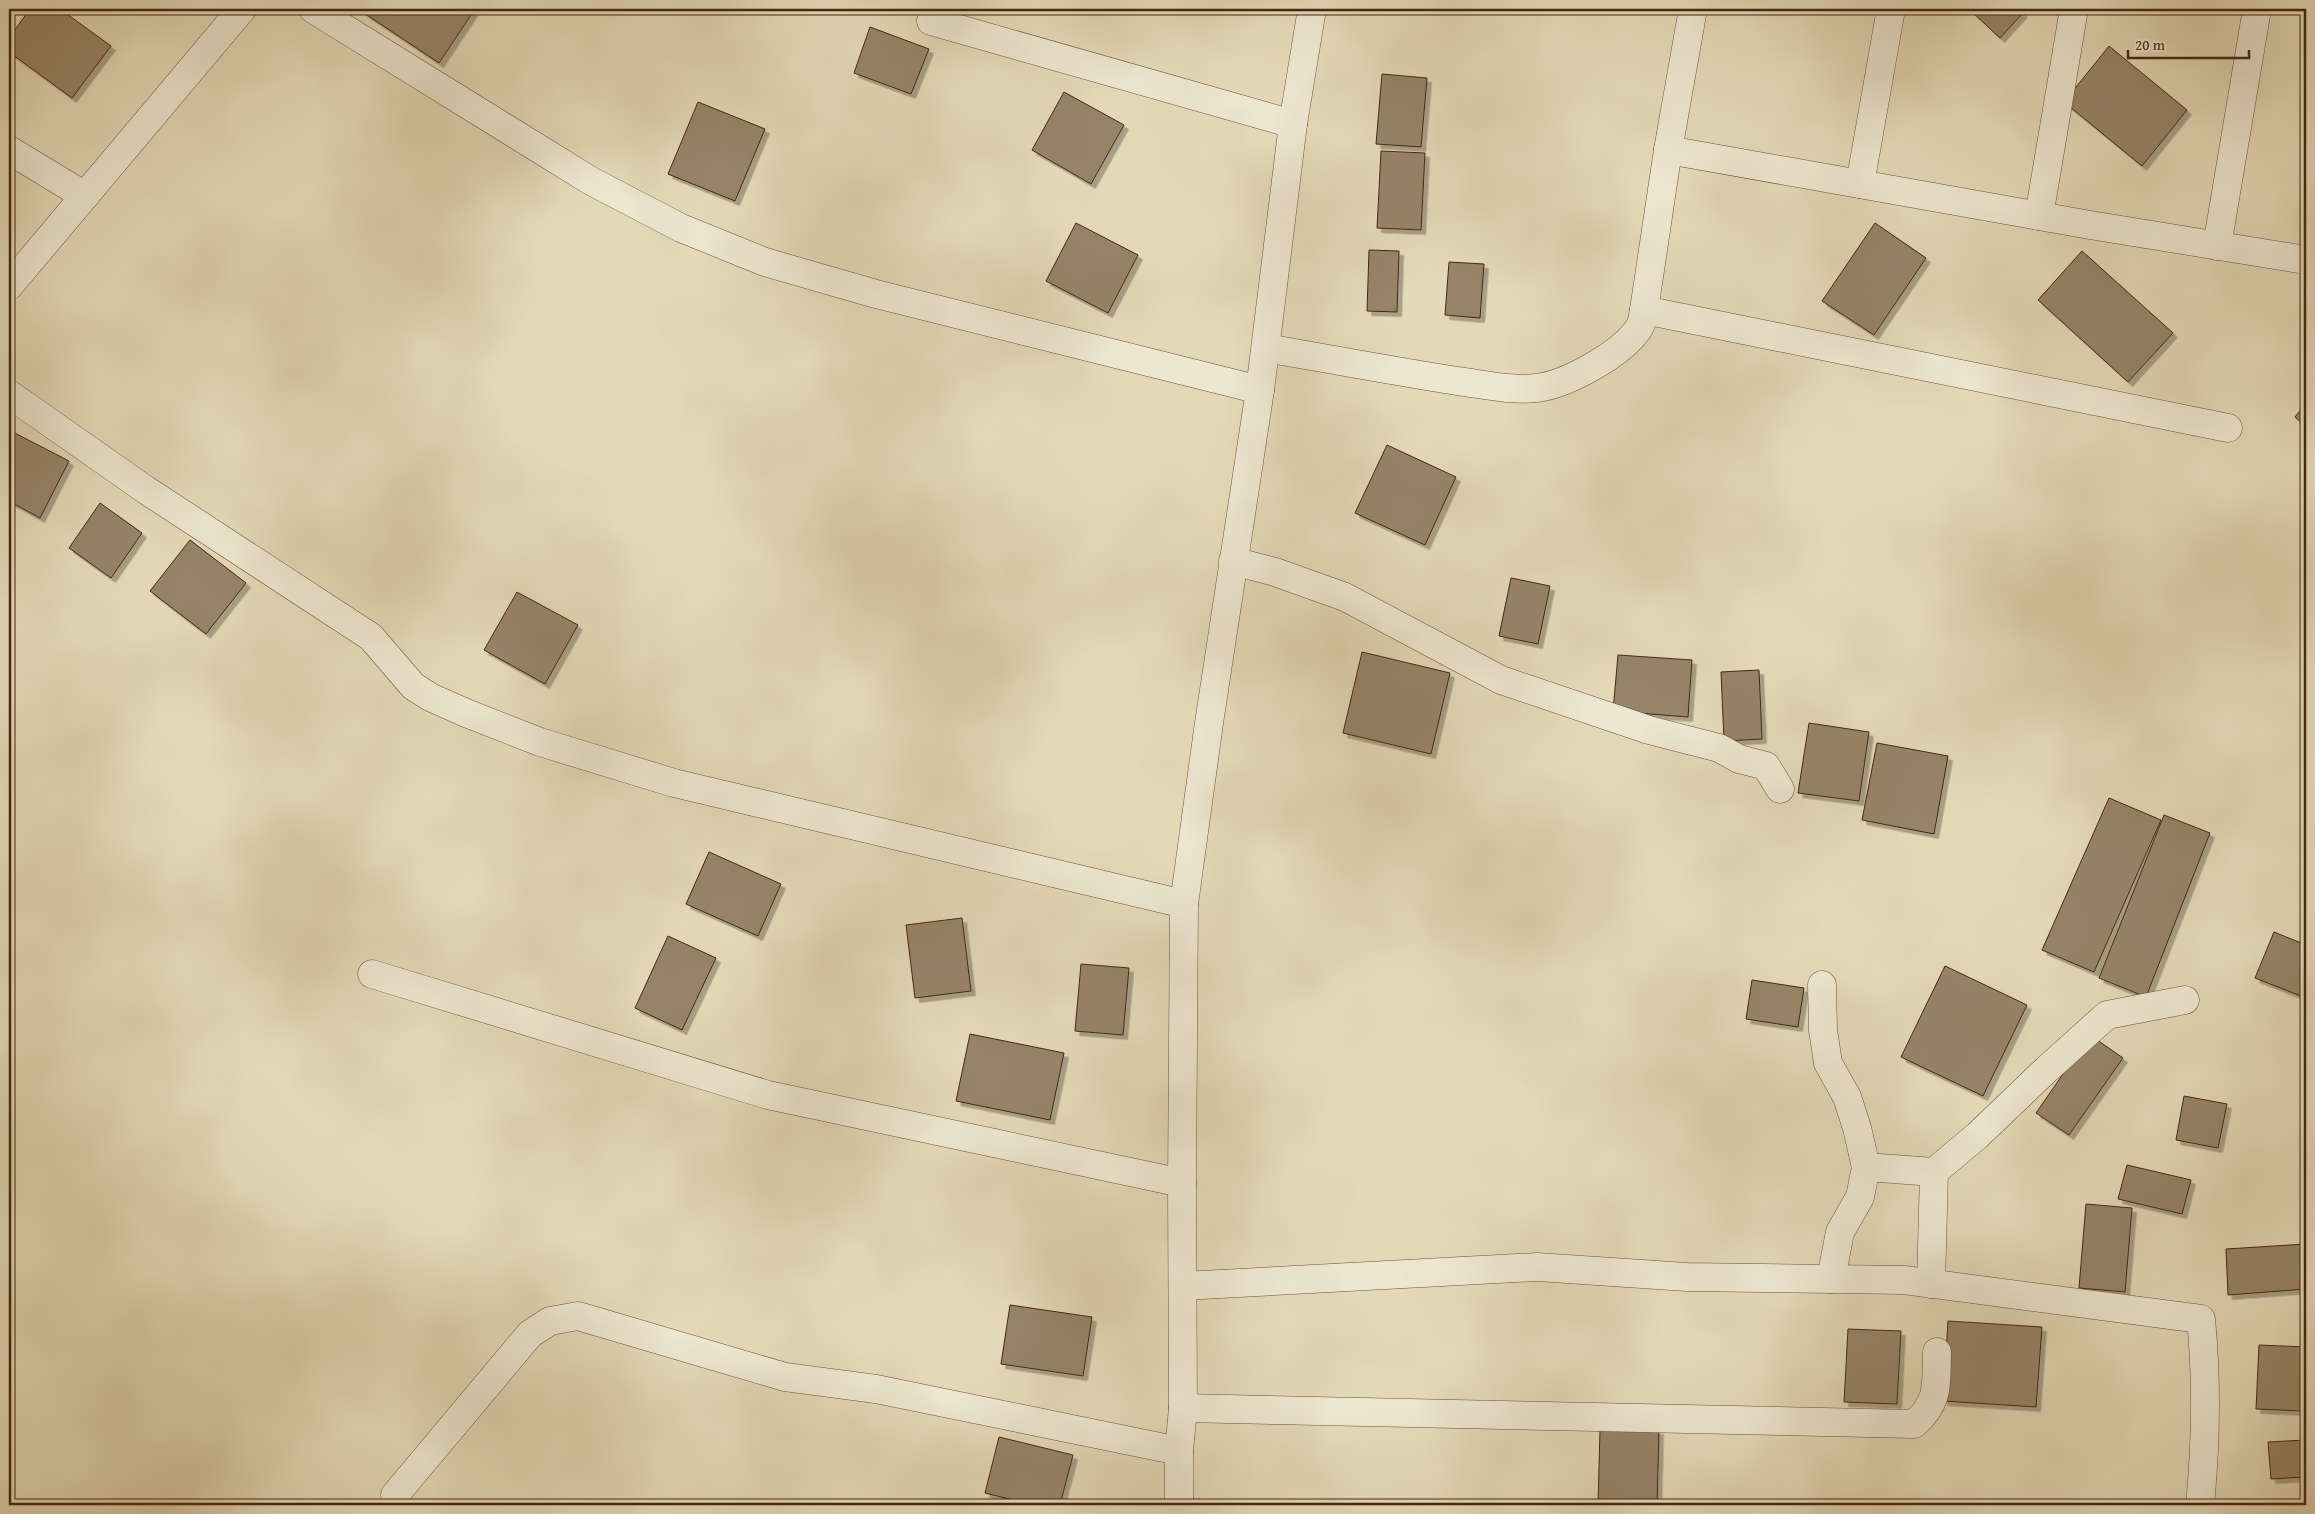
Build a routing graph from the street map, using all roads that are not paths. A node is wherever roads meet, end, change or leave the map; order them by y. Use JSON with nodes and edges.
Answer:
{"nodes":[{"id":1,"x":242,"y":9,"type":"edge"},
{"id":2,"x":313,"y":9,"type":"edge"},
{"id":3,"x":1312,"y":9,"type":"edge"},
{"id":4,"x":1693,"y":9,"type":"edge"},
{"id":5,"x":1891,"y":9,"type":"edge"},
{"id":6,"x":2074,"y":9,"type":"edge"},
{"id":7,"x":2257,"y":9,"type":"edge"},
{"id":8,"x":931,"y":21,"type":"dead end"},
{"id":9,"x":1293,"y":124,"type":"junction"},
{"id":10,"x":9,"y":150,"type":"edge"},
{"id":11,"x":1668,"y":150,"type":"junction"},
{"id":12,"x":1860,"y":184,"type":"junction"},
{"id":13,"x":84,"y":196,"type":"junction"},
{"id":14,"x":2039,"y":216,"type":"junction"},
{"id":15,"x":2217,"y":246,"type":"junction"},
{"id":16,"x":2306,"y":260,"type":"edge"},
{"id":17,"x":9,"y":286,"type":"edge"},
{"id":18,"x":1644,"y":310,"type":"junction"},
{"id":19,"x":1266,"y":348,"type":"junction"},
{"id":20,"x":1260,"y":390,"type":"junction"},
{"id":21,"x":9,"y":394,"type":"edge"},
{"id":22,"x":2228,"y":428,"type":"dead end"},
{"id":23,"x":1233,"y":561,"type":"junction"},
{"id":24,"x":1780,"y":789,"type":"dead end"},
{"id":25,"x":1184,"y":904,"type":"junction"},
{"id":26,"x":372,"y":974,"type":"dead end"},
{"id":27,"x":1822,"y":985,"type":"dead end"},
{"id":28,"x":2185,"y":1000,"type":"dead end"},
{"id":29,"x":1866,"y":1167,"type":"junction"},
{"id":30,"x":1934,"y":1172,"type":"junction"},
{"id":31,"x":1182,"y":1183,"type":"junction"},
{"id":32,"x":1831,"y":1279,"type":"junction"},
{"id":33,"x":1931,"y":1284,"type":"junction"},
{"id":34,"x":1183,"y":1286,"type":"junction"},
{"id":35,"x":1937,"y":1352,"type":"dead end"},
{"id":36,"x":1183,"y":1408,"type":"junction"},
{"id":37,"x":1179,"y":1451,"type":"junction"},
{"id":38,"x":395,"y":1495,"type":"dead end"},
{"id":39,"x":1179,"y":1505,"type":"edge"},
{"id":40,"x":2200,"y":1505,"type":"edge"}],
"edges":[{"from":1,"to":13,"type":"street"},
{"from":2,"to":20,"type":"street"},
{"from":3,"to":9,"type":"street"},
{"from":4,"to":11,"type":"street"},
{"from":5,"to":12,"type":"street"},
{"from":6,"to":14,"type":"street"},
{"from":7,"to":15,"type":"street"},
{"from":8,"to":9,"type":"street"},
{"from":9,"to":19,"type":"street"},
{"from":10,"to":13,"type":"street"},
{"from":11,"to":12,"type":"street"},
{"from":11,"to":18,"type":"street"},
{"from":12,"to":14,"type":"street"},
{"from":13,"to":17,"type":"street"},
{"from":14,"to":15,"type":"street"},
{"from":15,"to":16,"type":"street"},
{"from":18,"to":19,"type":"street"},
{"from":18,"to":22,"type":"street"},
{"from":19,"to":20,"type":"street"},
{"from":20,"to":23,"type":"street"},
{"from":21,"to":25,"type":"street"},
{"from":23,"to":24,"type":"street"},
{"from":23,"to":25,"type":"street"},
{"from":25,"to":31,"type":"street"},
{"from":26,"to":31,"type":"street"},
{"from":27,"to":29,"type":"street"},
{"from":28,"to":30,"type":"street"},
{"from":29,"to":30,"type":"street"},
{"from":29,"to":32,"type":"street"},
{"from":30,"to":33,"type":"street"},
{"from":31,"to":34,"type":"street"},
{"from":32,"to":33,"type":"street"},
{"from":32,"to":34,"type":"street"},
{"from":33,"to":40,"type":"street"},
{"from":34,"to":36,"type":"street"},
{"from":35,"to":36,"type":"street"},
{"from":36,"to":37,"type":"street"},
{"from":37,"to":38,"type":"street"},
{"from":37,"to":39,"type":"street"}]}
